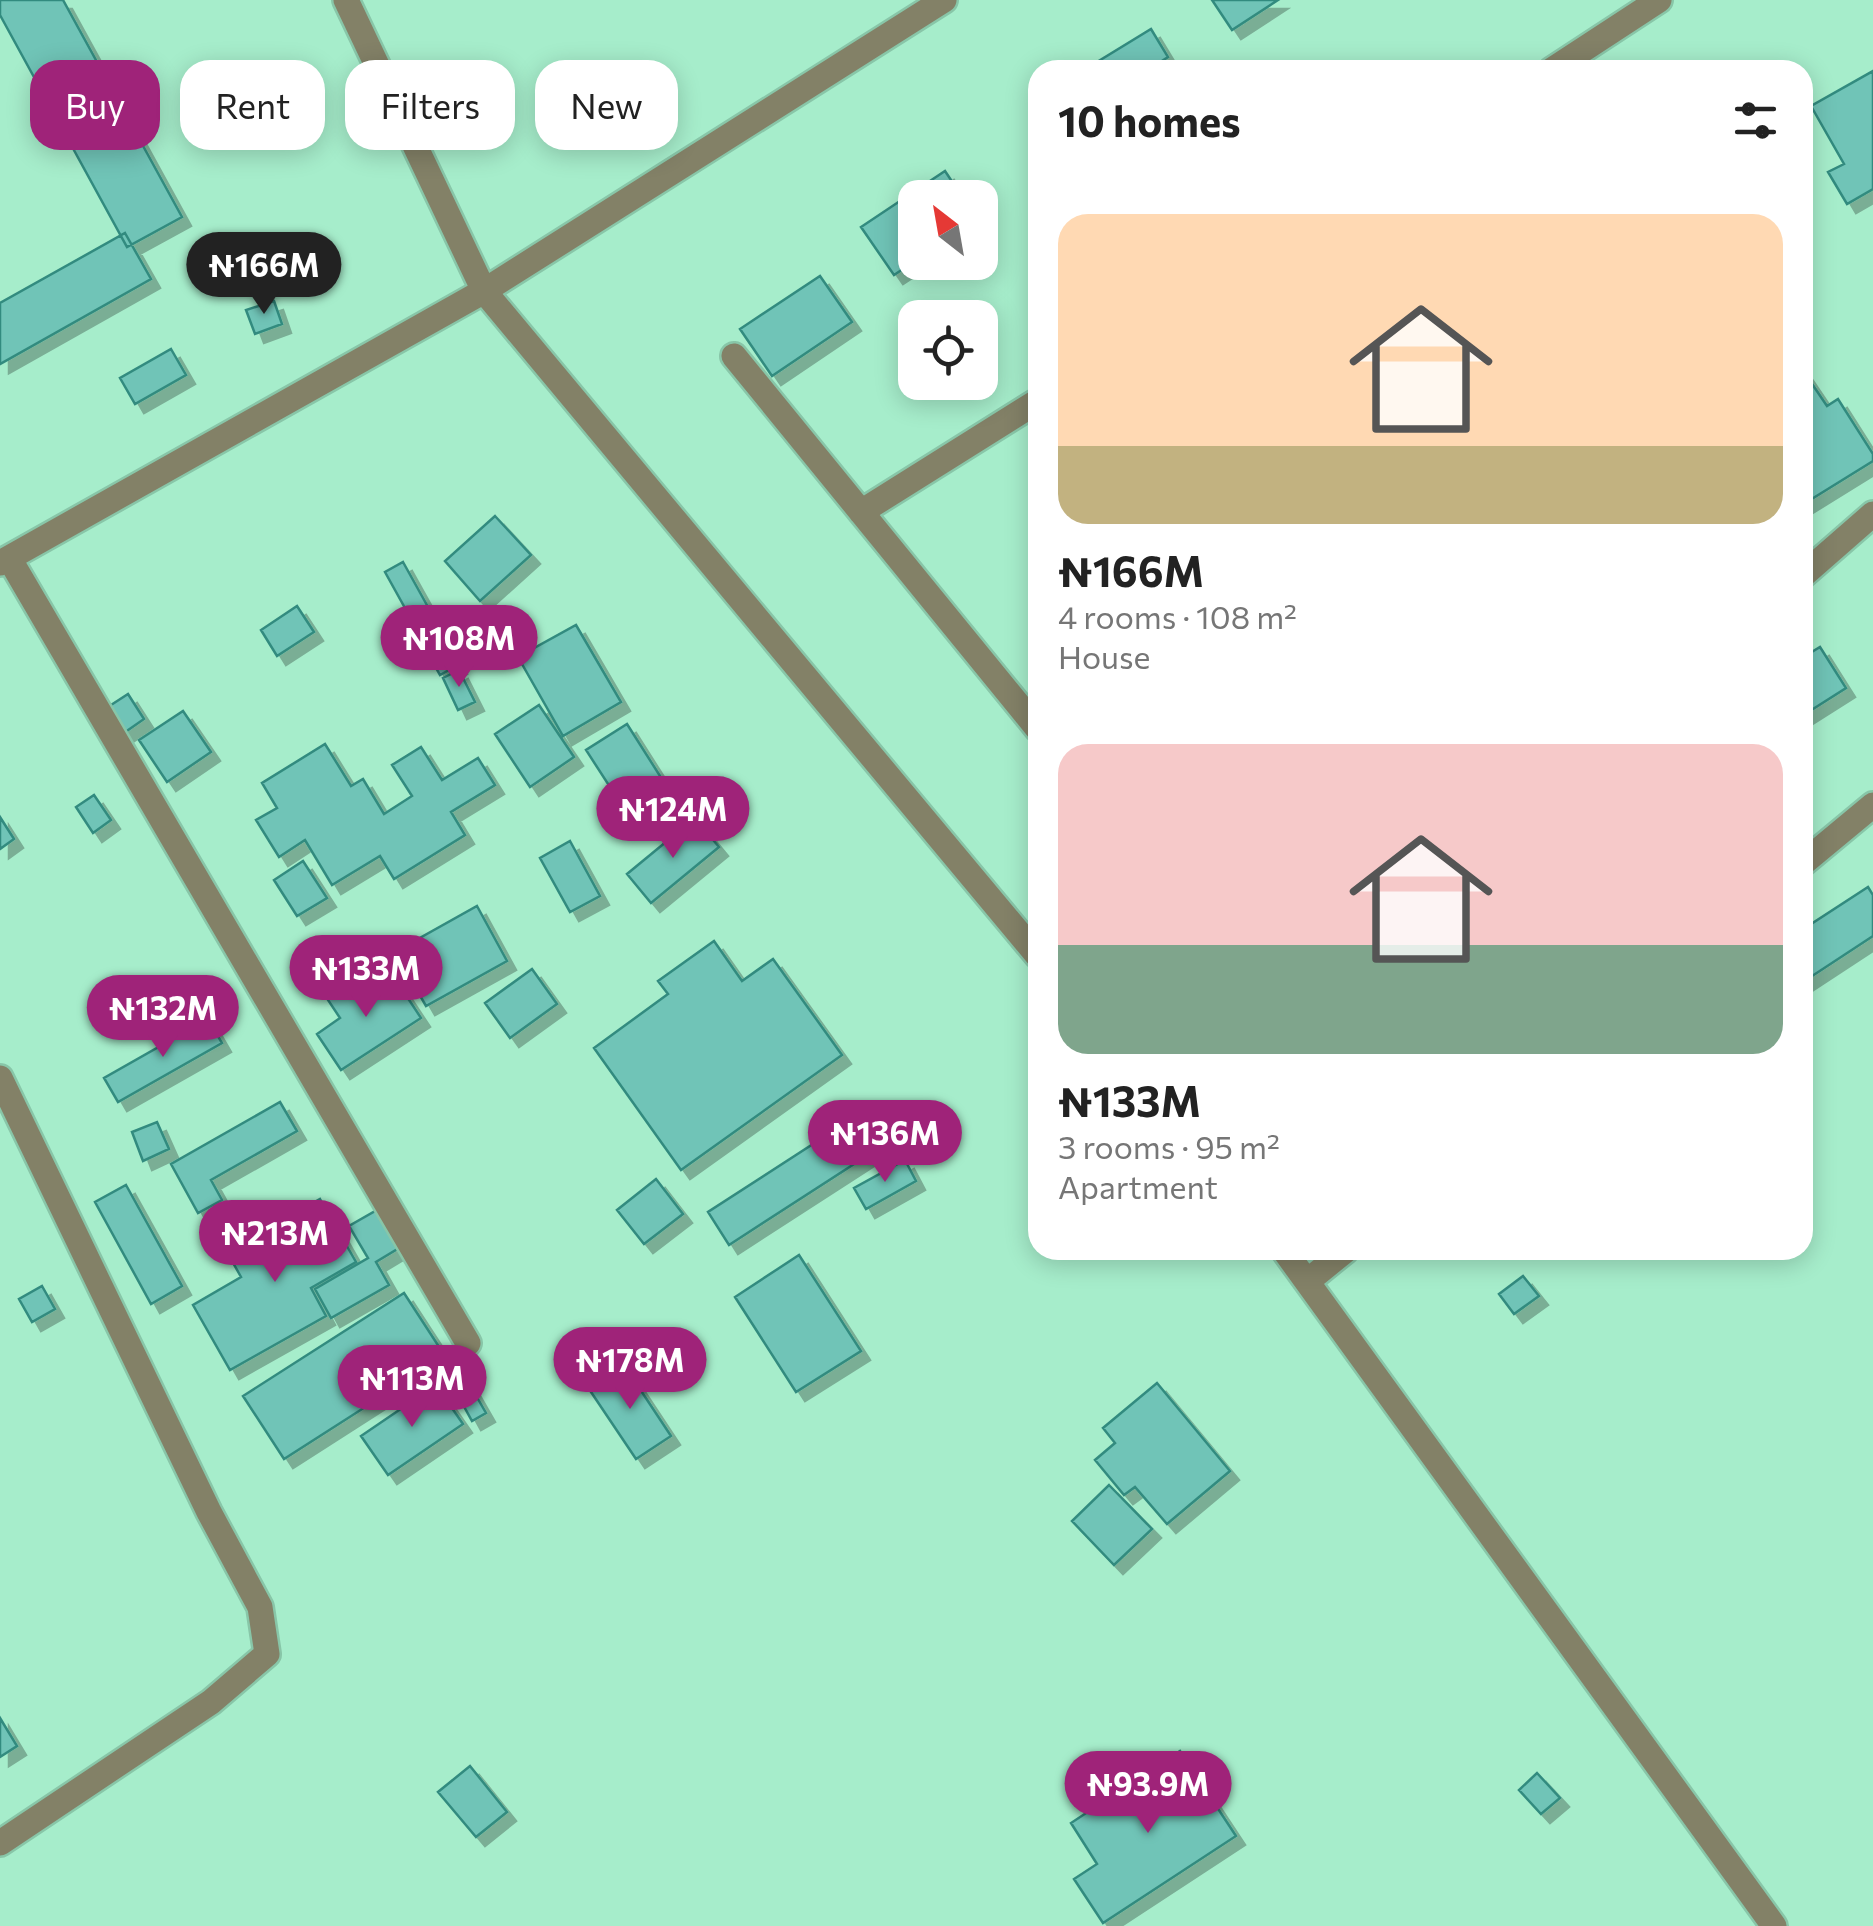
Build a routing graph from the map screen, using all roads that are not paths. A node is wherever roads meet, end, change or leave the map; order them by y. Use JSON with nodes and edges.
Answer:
{"nodes":[{"id":1,"x":346,"y":0,"type":"edge"},
{"id":2,"x":944,"y":0,"type":"edge"},
{"id":3,"x":1659,"y":0,"type":"edge"},
{"id":4,"x":1567,"y":60,"type":"edge"},
{"id":5,"x":484,"y":291,"type":"junction"},
{"id":6,"x":734,"y":356,"type":"dead end"},
{"id":7,"x":1028,"y":407,"type":"edge"},
{"id":8,"x":862,"y":512,"type":"junction"},
{"id":9,"x":1873,"y":514,"type":"edge"},
{"id":10,"x":5,"y":561,"type":"edge"},
{"id":11,"x":1813,"y":566,"type":"edge"},
{"id":12,"x":1028,"y":717,"type":"edge"},
{"id":13,"x":1873,"y":804,"type":"edge"},
{"id":14,"x":1813,"y":855,"type":"edge"},
{"id":15,"x":1028,"y":944,"type":"edge"},
{"id":16,"x":0,"y":1078,"type":"edge"},
{"id":17,"x":1292,"y":1260,"type":"edge"},
{"id":18,"x":1334,"y":1260,"type":"edge"},
{"id":19,"x":1309,"y":1280,"type":"junction"},
{"id":20,"x":468,"y":1344,"type":"dead end"},
{"id":21,"x":0,"y":1843,"type":"edge"},
{"id":22,"x":1774,"y":1926,"type":"edge"}],
"edges":[{"from":1,"to":5,"type":"street"},
{"from":2,"to":5,"type":"street"},
{"from":3,"to":4,"type":"street"},
{"from":5,"to":10,"type":"street"},
{"from":5,"to":15,"type":"street"},
{"from":6,"to":8,"type":"street"},
{"from":7,"to":8,"type":"street"},
{"from":8,"to":12,"type":"street"},
{"from":9,"to":11,"type":"street"},
{"from":10,"to":20,"type":"street"},
{"from":13,"to":14,"type":"street"},
{"from":16,"to":21,"type":"street"},
{"from":17,"to":19,"type":"street"},
{"from":18,"to":19,"type":"street"},
{"from":19,"to":22,"type":"street"}]}
